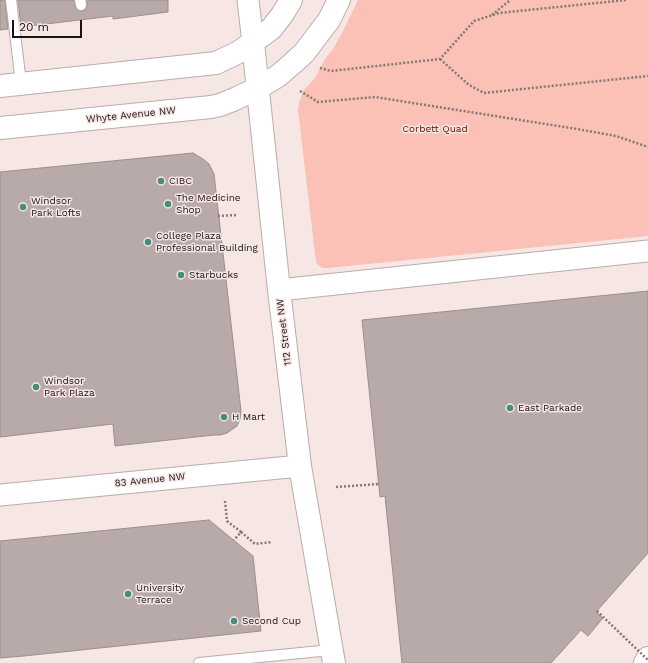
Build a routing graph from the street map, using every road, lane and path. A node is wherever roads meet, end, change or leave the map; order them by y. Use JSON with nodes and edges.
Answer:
{"nodes":[{"id":1,"x":11,"y":0,"type":"edge"},
{"id":2,"x":248,"y":0,"type":"edge"},
{"id":3,"x":291,"y":0,"type":"edge"},
{"id":4,"x":339,"y":0,"type":"edge"},
{"id":5,"x":510,"y":0,"type":"edge"},
{"id":6,"x":626,"y":0,"type":"edge"},
{"id":7,"x":490,"y":16,"type":"junction"},
{"id":8,"x":253,"y":43,"type":"junction"},
{"id":9,"x":440,"y":58,"type":"junction"},
{"id":10,"x":320,"y":68,"type":"dead end"},
{"id":11,"x":648,"y":76,"type":"edge"},
{"id":12,"x":10,"y":84,"type":"edge"},
{"id":13,"x":258,"y":88,"type":"junction"},
{"id":14,"x":300,"y":91,"type":"dead end"},
{"id":15,"x":0,"y":128,"type":"edge"},
{"id":16,"x":648,"y":147,"type":"edge"},
{"id":17,"x":237,"y":215,"type":"dead end"},
{"id":18,"x":218,"y":216,"type":"dead end"},
{"id":19,"x":648,"y":251,"type":"edge"},
{"id":20,"x":279,"y":290,"type":"junction"},
{"id":21,"x":300,"y":466,"type":"junction"},
{"id":22,"x":379,"y":484,"type":"dead end"},
{"id":23,"x":336,"y":487,"type":"dead end"},
{"id":24,"x":0,"y":495,"type":"edge"},
{"id":25,"x":225,"y":501,"type":"dead end"},
{"id":26,"x":241,"y":532,"type":"junction"},
{"id":27,"x":234,"y":540,"type":"dead end"},
{"id":28,"x":272,"y":542,"type":"dead end"},
{"id":29,"x":597,"y":611,"type":"dead end"},
{"id":30,"x":332,"y":656,"type":"edge"},
{"id":31,"x":648,"y":659,"type":"edge"},
{"id":32,"x":200,"y":663,"type":"edge"},
{"id":33,"x":645,"y":663,"type":"edge"}],
"edges":[{"from":1,"to":12,"type":"lane"},
{"from":2,"to":8,"type":"street","name":"112 Street NW"},
{"from":3,"to":8,"type":"main road"},
{"from":4,"to":13,"type":"main road","name":"Whyte Avenue NW"},
{"from":5,"to":7,"type":"path"},
{"from":6,"to":7,"type":"path"},
{"from":7,"to":9,"type":"path"},
{"from":8,"to":12,"type":"main road"},
{"from":8,"to":13,"type":"main road","name":"112 Street NW"},
{"from":9,"to":10,"type":"path"},
{"from":9,"to":11,"type":"path"},
{"from":13,"to":15,"type":"main road","name":"Whyte Avenue NW"},
{"from":13,"to":20,"type":"main road","name":"112 Street NW"},
{"from":14,"to":16,"type":"path"},
{"from":17,"to":18,"type":"path"},
{"from":19,"to":20,"type":"street"},
{"from":20,"to":21,"type":"main road","name":"112 Street NW"},
{"from":21,"to":24,"type":"street","name":"83 Avenue NW"},
{"from":21,"to":30,"type":"main road","name":"112 Street NW"},
{"from":22,"to":23,"type":"path"},
{"from":25,"to":26,"type":"path"},
{"from":26,"to":27,"type":"path"},
{"from":26,"to":28,"type":"path"},
{"from":29,"to":31,"type":"path","bridge":true},
{"from":30,"to":32,"type":"lane"},
{"from":31,"to":33,"type":"main road"}]}
